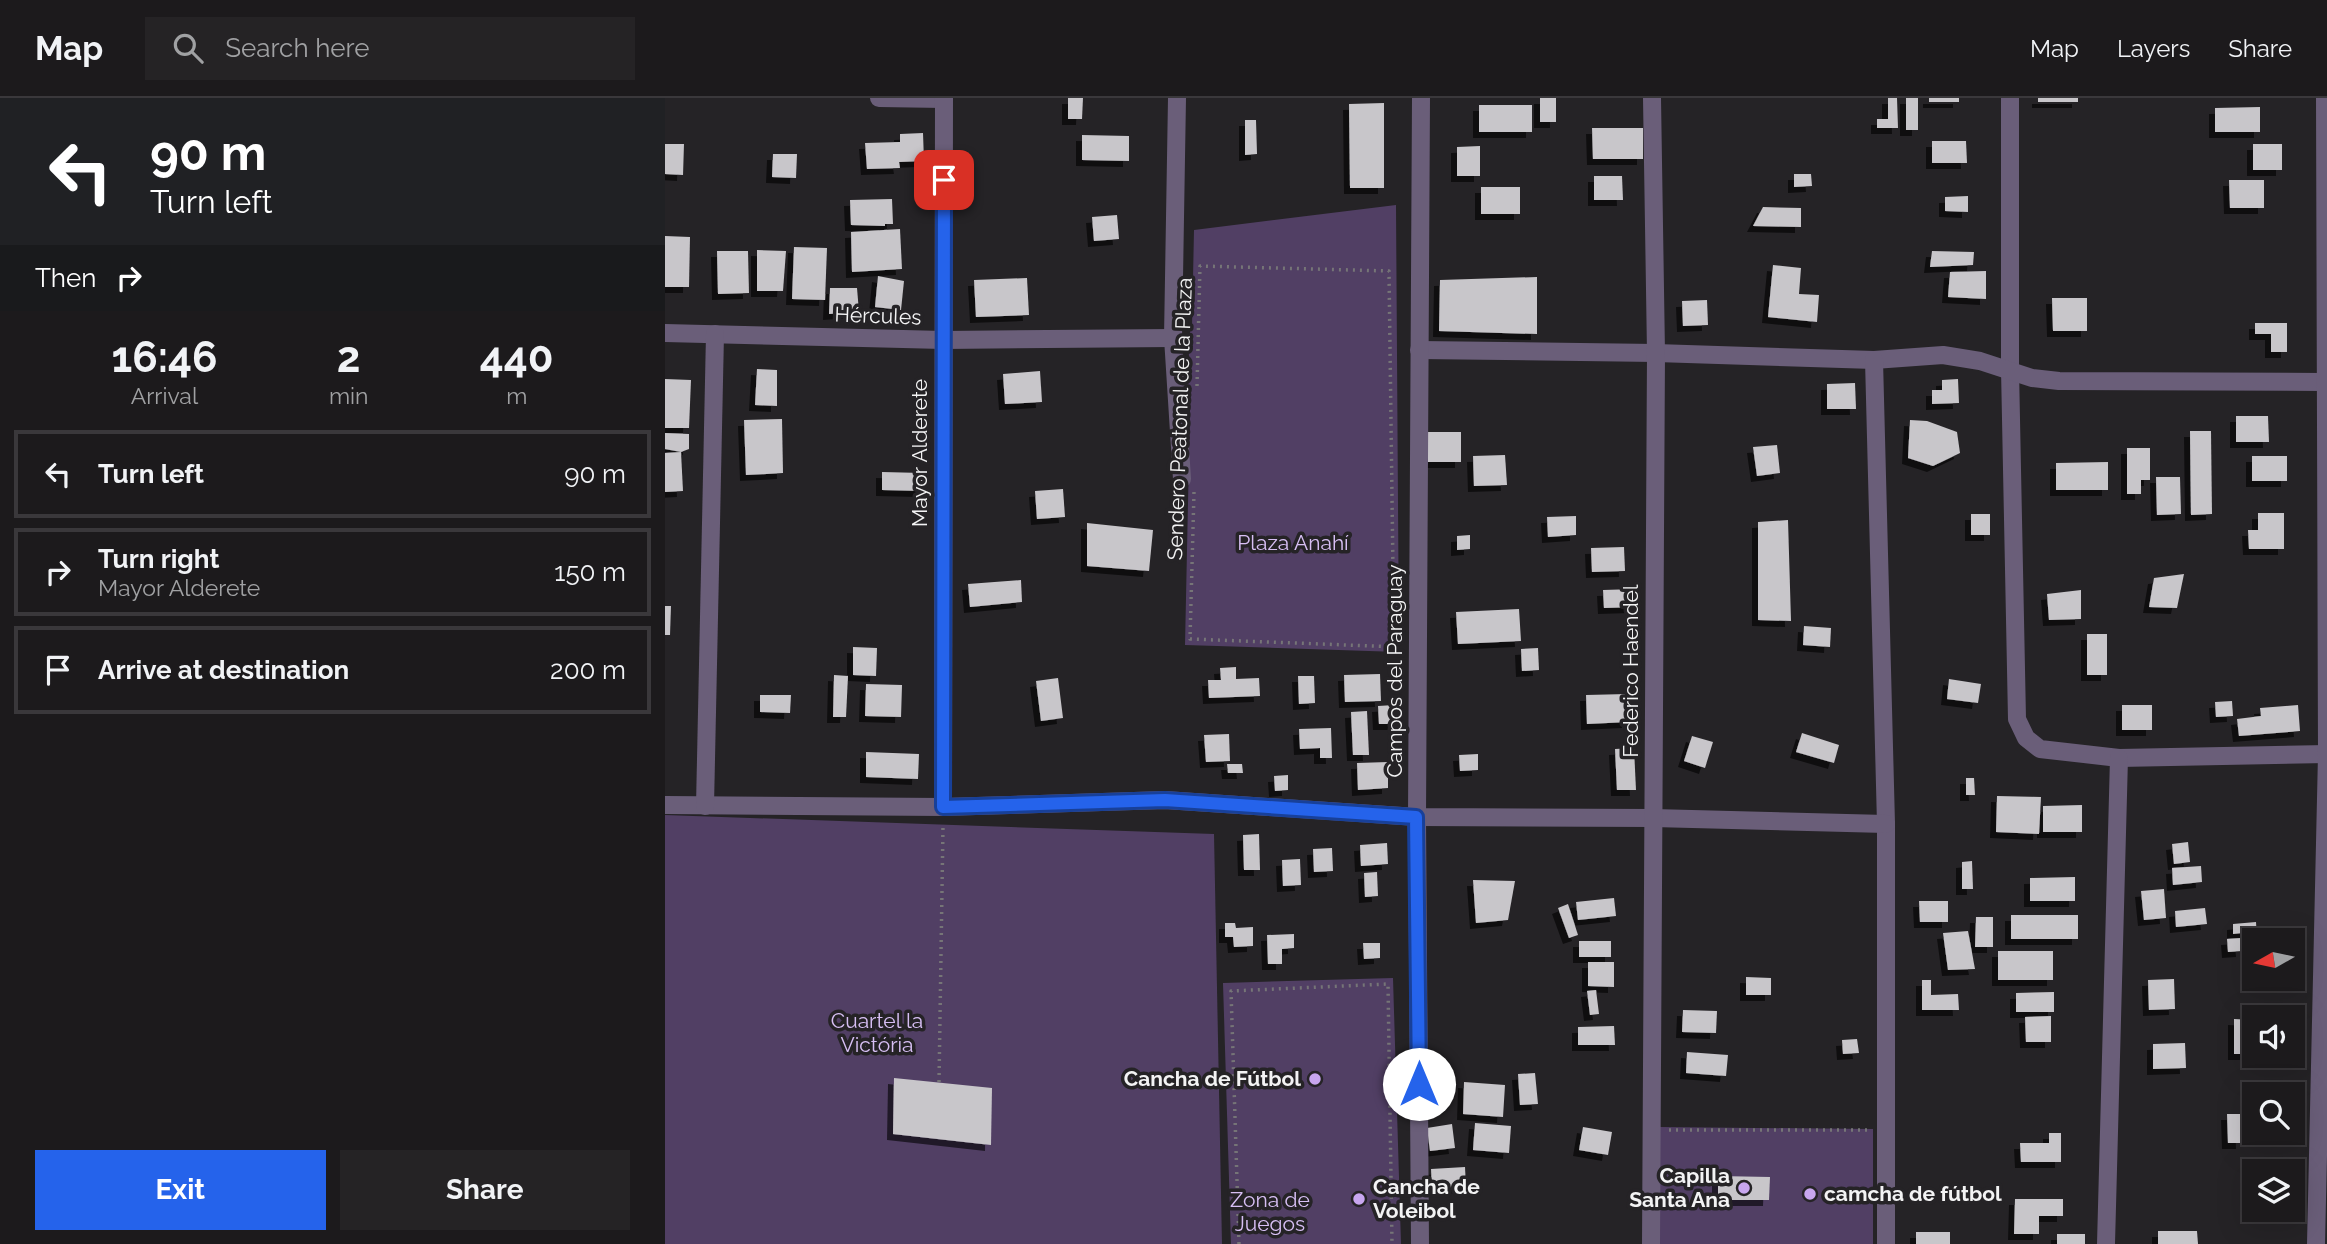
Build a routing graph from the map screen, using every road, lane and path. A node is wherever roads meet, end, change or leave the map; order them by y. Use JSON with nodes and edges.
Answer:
{"nodes":[{"id":1,"x":879,"y":98,"type":"edge"},
{"id":2,"x":1177,"y":98,"type":"edge"},
{"id":3,"x":1421,"y":98,"type":"edge"},
{"id":4,"x":1652,"y":98,"type":"edge"},
{"id":5,"x":2010,"y":98,"type":"edge"},
{"id":6,"x":2325,"y":98,"type":"edge"},
{"id":7,"x":944,"y":99,"type":"edge"},
{"id":8,"x":2326,"y":142,"type":"edge"},
{"id":9,"x":665,"y":333,"type":"edge"},
{"id":10,"x":715,"y":334,"type":"junction"},
{"id":11,"x":1173,"y":338,"type":"junction"},
{"id":12,"x":943,"y":341,"type":"junction"},
{"id":13,"x":1419,"y":350,"type":"junction"},
{"id":14,"x":1656,"y":353,"type":"junction"},
{"id":15,"x":1874,"y":360,"type":"junction"},
{"id":16,"x":2010,"y":369,"type":"junction"},
{"id":17,"x":2324,"y":382,"type":"junction"},
{"id":18,"x":1197,"y":390,"type":"dead end"},
{"id":19,"x":1188,"y":483,"type":"joint"},
{"id":20,"x":2327,"y":588,"type":"edge"},
{"id":21,"x":1394,"y":646,"type":"junction"},
{"id":22,"x":1418,"y":652,"type":"junction"},
{"id":23,"x":2327,"y":754,"type":"edge"},
{"id":24,"x":2119,"y":758,"type":"junction"},
{"id":25,"x":665,"y":805,"type":"edge"},
{"id":26,"x":705,"y":806,"type":"junction"},
{"id":27,"x":943,"y":807,"type":"junction"},
{"id":28,"x":1416,"y":817,"type":"junction"},
{"id":29,"x":1653,"y":818,"type":"junction"},
{"id":30,"x":1886,"y":824,"type":"junction"},
{"id":31,"x":939,"y":1082,"type":"dead end"},
{"id":32,"x":2323,"y":1093,"type":"edge"},
{"id":33,"x":1662,"y":1129,"type":"dead end"},
{"id":34,"x":1872,"y":1130,"type":"dead end"},
{"id":35,"x":1239,"y":1244,"type":"edge"},
{"id":36,"x":1392,"y":1244,"type":"edge"},
{"id":37,"x":1420,"y":1244,"type":"edge"},
{"id":38,"x":1651,"y":1244,"type":"edge"},
{"id":39,"x":1886,"y":1244,"type":"edge"},
{"id":40,"x":2106,"y":1244,"type":"edge"},
{"id":41,"x":2316,"y":1244,"type":"edge"}],
"edges":[{"from":1,"to":7,"type":"street"},
{"from":2,"to":11,"type":"street"},
{"from":3,"to":13,"type":"street","name":"Campos del Paraguay"},
{"from":4,"to":14,"type":"street","name":"Federico Haendel"},
{"from":5,"to":16,"type":"street"},
{"from":6,"to":8,"type":"street"},
{"from":7,"to":12,"type":"street","name":"Mayor Alderete"},
{"from":8,"to":17,"type":"street"},
{"from":9,"to":10,"type":"street","name":"Hércules"},
{"from":10,"to":12,"type":"street","name":"Hércules"},
{"from":10,"to":26,"type":"street"},
{"from":11,"to":12,"type":"street","name":"Hércules"},
{"from":11,"to":19,"type":"street"},
{"from":12,"to":27,"type":"street","name":"Mayor Alderete"},
{"from":13,"to":14,"type":"street"},
{"from":13,"to":22,"type":"street","name":"Campos del Paraguay"},
{"from":14,"to":15,"type":"street"},
{"from":14,"to":29,"type":"street","name":"Federico Haendel"},
{"from":15,"to":16,"type":"street"},
{"from":15,"to":30,"type":"street"},
{"from":16,"to":17,"type":"street"},
{"from":16,"to":24,"type":"street"},
{"from":17,"to":20,"type":"street"},
{"from":18,"to":21,"type":"path","name":"Sendero Peatonal de la Plaza"},
{"from":19,"to":21,"type":"path","name":"Sendero Peatonal de la Plaza"},
{"from":20,"to":23,"type":"street"},
{"from":21,"to":22,"type":"path","name":"Sendero Peatonal de la Plaza"},
{"from":22,"to":28,"type":"street","name":"Campos del Paraguay"},
{"from":23,"to":24,"type":"street"},
{"from":23,"to":32,"type":"street"},
{"from":24,"to":40,"type":"street"},
{"from":25,"to":26,"type":"street"},
{"from":26,"to":27,"type":"street"},
{"from":27,"to":28,"type":"street"},
{"from":27,"to":31,"type":"path"},
{"from":28,"to":29,"type":"street"},
{"from":28,"to":37,"type":"street","name":"Campos del Paraguay"},
{"from":29,"to":30,"type":"street"},
{"from":29,"to":38,"type":"street","name":"Federico Haendel"},
{"from":30,"to":39,"type":"street"},
{"from":32,"to":41,"type":"street"},
{"from":33,"to":34,"type":"path"},
{"from":35,"to":36,"type":"path"}]}
